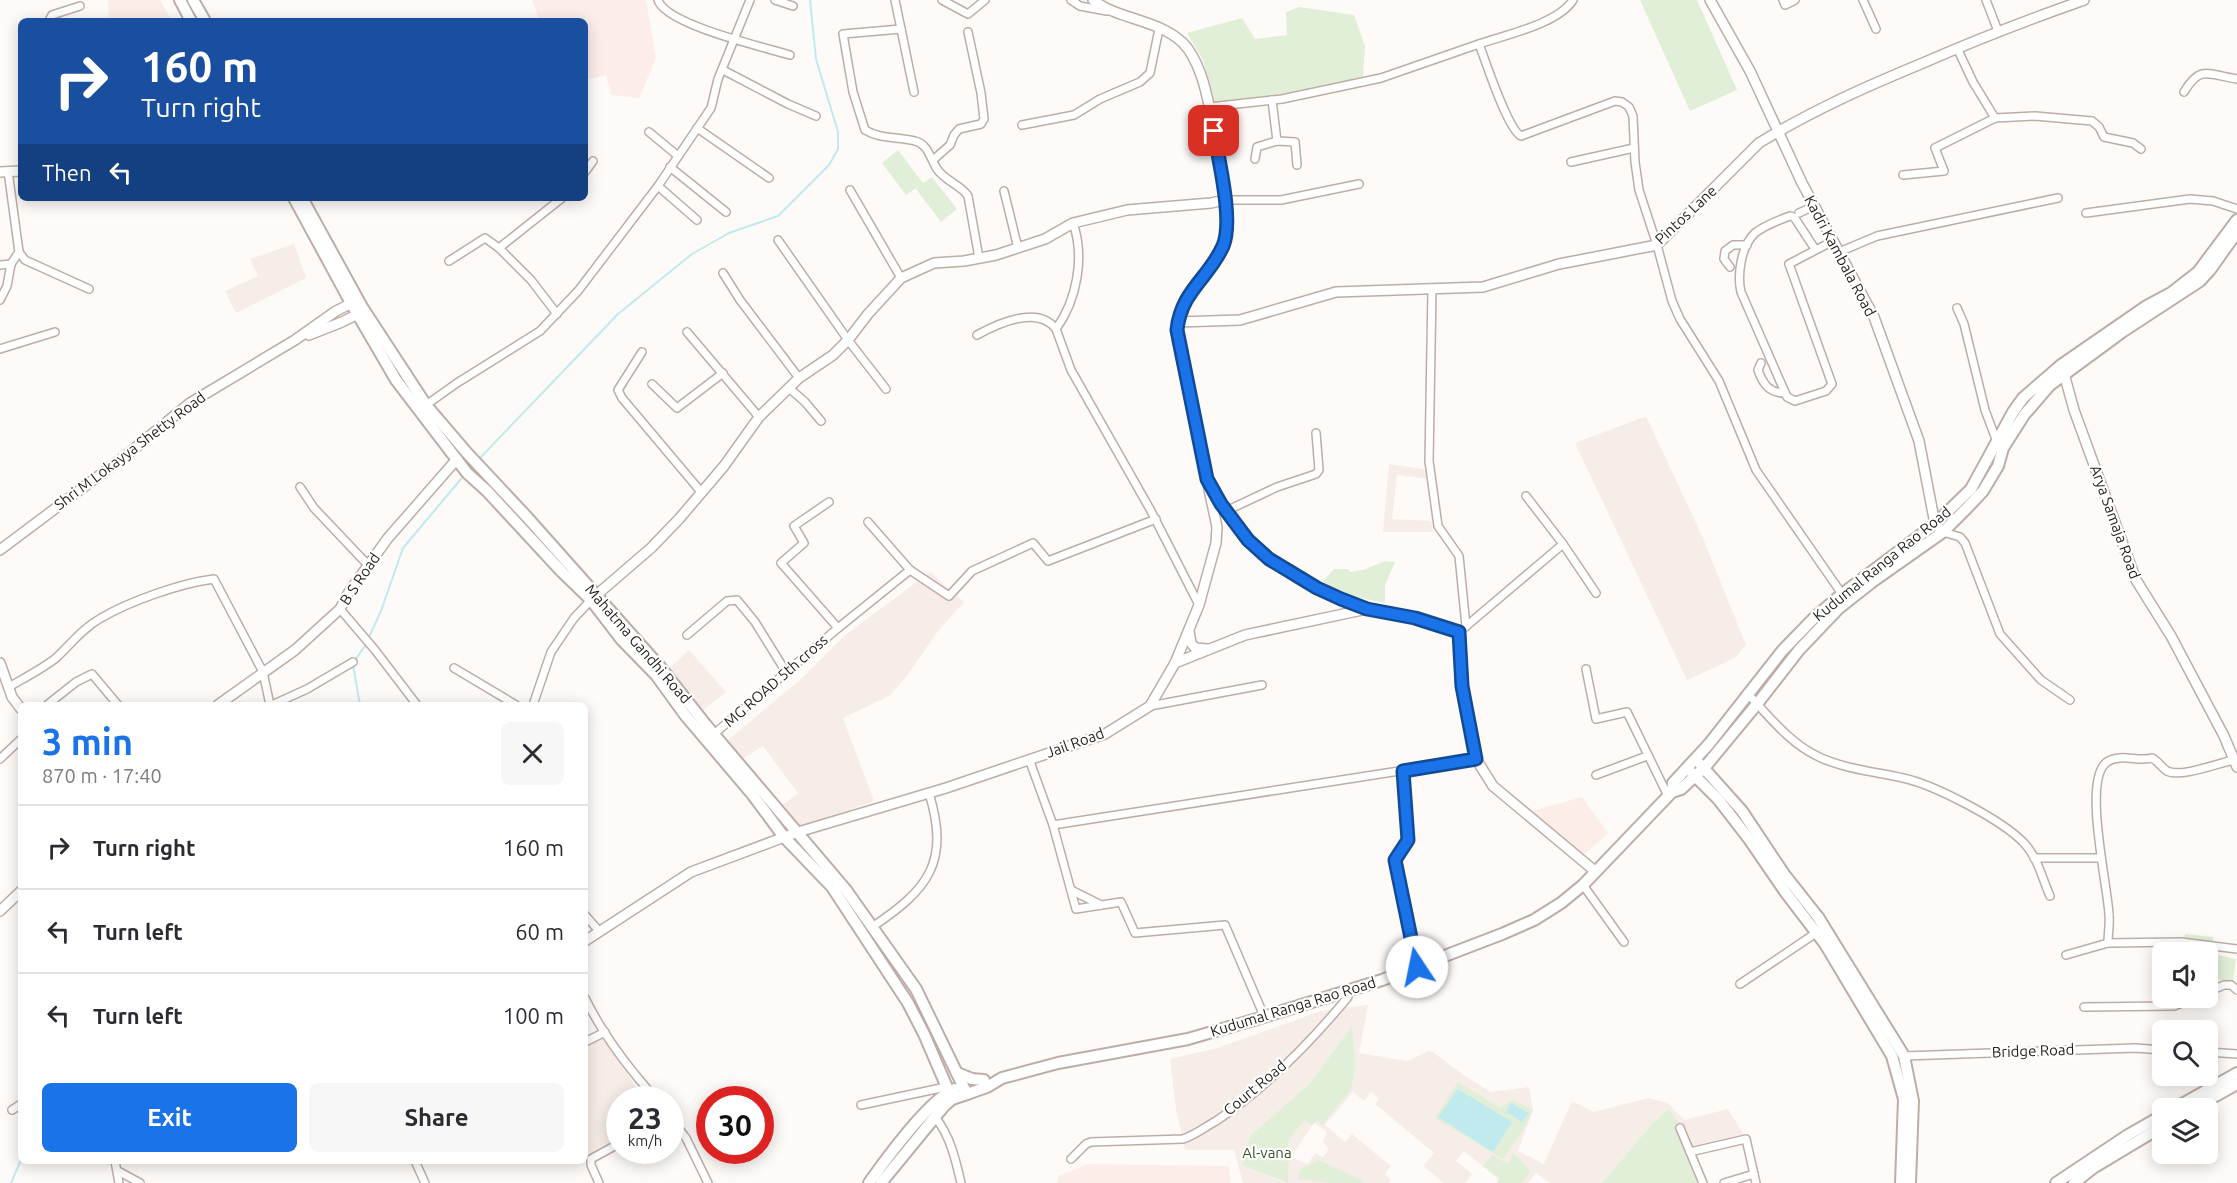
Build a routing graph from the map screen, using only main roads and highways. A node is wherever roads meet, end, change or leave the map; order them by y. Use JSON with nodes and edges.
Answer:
{"nodes":[{"id":1,"x":180,"y":0,"type":"edge"},
{"id":2,"x":195,"y":2,"type":"edge"},
{"id":3,"x":189,"y":18,"type":"edge"},
{"id":4,"x":203,"y":18,"type":"edge"},
{"id":5,"x":296,"y":201,"type":"edge"},
{"id":6,"x":304,"y":201,"type":"edge"},
{"id":7,"x":2237,"y":220,"type":"edge"},
{"id":8,"x":2236,"y":236,"type":"edge"},
{"id":9,"x":355,"y":301,"type":"junction"},
{"id":10,"x":361,"y":312,"type":"junction"},
{"id":11,"x":2062,"y":369,"type":"junction"},
{"id":12,"x":1939,"y":528,"type":"junction"},
{"id":13,"x":594,"y":598,"type":"junction"},
{"id":14,"x":1700,"y":764,"type":"junction"},
{"id":15,"x":1691,"y":773,"type":"junction"},
{"id":16,"x":957,"y":1073,"type":"junction"},
{"id":17,"x":2237,"y":1073,"type":"edge"},
{"id":18,"x":1002,"y":1078,"type":"junction"},
{"id":19,"x":984,"y":1080,"type":"junction"},
{"id":20,"x":2237,"y":1084,"type":"edge"},
{"id":21,"x":944,"y":1088,"type":"junction"},
{"id":22,"x":966,"y":1090,"type":"junction"},
{"id":23,"x":2193,"y":1098,"type":"edge"},
{"id":24,"x":2212,"y":1098,"type":"edge"},
{"id":25,"x":2152,"y":1121,"type":"edge"},
{"id":26,"x":922,"y":1124,"type":"junction"},
{"id":27,"x":2152,"y":1133,"type":"edge"},
{"id":28,"x":869,"y":1183,"type":"edge"},
{"id":29,"x":881,"y":1183,"type":"edge"},
{"id":30,"x":1901,"y":1183,"type":"edge"},
{"id":31,"x":1910,"y":1183,"type":"edge"},
{"id":32,"x":2056,"y":1183,"type":"edge"},
{"id":33,"x":2074,"y":1183,"type":"edge"}],
"edges":[{"from":1,"to":3,"type":"main road"},
{"from":2,"to":4,"type":"main road"},
{"from":5,"to":9,"type":"main road","name":"Mahatma Gandhi Road"},
{"from":6,"to":9,"type":"main road","name":"Mahatma Gandhi Road"},
{"from":7,"to":11,"type":"main road","name":"Kudumal Ranga Rao Road"},
{"from":8,"to":11,"type":"main road"},
{"from":9,"to":10,"type":"main road","name":"Mahatma Gandhi Road"},
{"from":10,"to":13,"type":"main road","name":"Mahatma Gandhi Road"},
{"from":10,"to":13,"type":"main road","name":"Mahatma Gandhi Road"},
{"from":11,"to":12,"type":"main road","name":"Kudumal Ranga Rao Road"},
{"from":11,"to":12,"type":"main road"},
{"from":12,"to":14,"type":"main road"},
{"from":12,"to":14,"type":"main road","name":"Kudumal Ranga Rao Road"},
{"from":13,"to":16,"type":"main road","name":"Mahatma Gandhi Road"},
{"from":13,"to":21,"type":"main road","name":"Mahatma Gandhi Road"},
{"from":14,"to":15,"type":"main road","name":"Kudumal Ranga Rao Road"},
{"from":14,"to":31,"type":"main road"},
{"from":15,"to":18,"type":"main road","name":"Kudumal Ranga Rao Road"},
{"from":15,"to":30,"type":"main road"},
{"from":16,"to":19,"type":"main road"},
{"from":16,"to":22,"type":"main road","name":"Mahatma Gandhi Road"},
{"from":17,"to":23,"type":"main road"},
{"from":18,"to":19,"type":"main road"},
{"from":18,"to":22,"type":"main road","name":"Kudumal Ranga Rao Road"},
{"from":19,"to":22,"type":"main road"},
{"from":20,"to":24,"type":"main road"},
{"from":21,"to":22,"type":"main road"},
{"from":21,"to":26,"type":"main road"},
{"from":21,"to":26,"type":"main road"},
{"from":25,"to":32,"type":"main road"},
{"from":26,"to":28,"type":"main road"},
{"from":26,"to":29,"type":"main road"},
{"from":27,"to":33,"type":"main road"}]}
